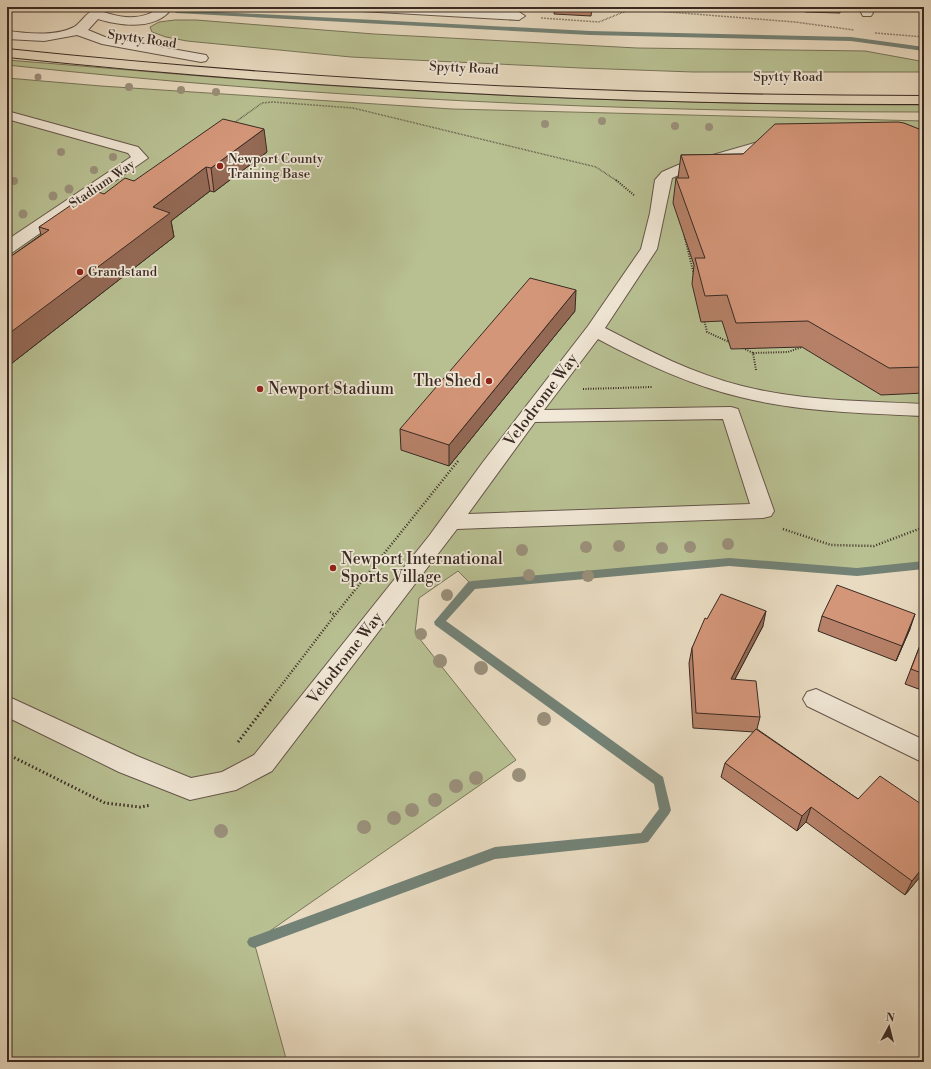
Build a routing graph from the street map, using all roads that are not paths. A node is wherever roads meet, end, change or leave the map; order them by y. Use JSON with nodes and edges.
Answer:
{"nodes":[{"id":1,"x":84,"y":7,"type":"edge"},
{"id":2,"x":166,"y":7,"type":"edge"},
{"id":3,"x":361,"y":7,"type":"edge"},
{"id":4,"x":96,"y":14,"type":"junction"},
{"id":5,"x":519,"y":16,"type":"road end"},
{"id":6,"x":81,"y":28,"type":"junction"},
{"id":7,"x":7,"y":36,"type":"edge"},
{"id":8,"x":7,"y":39,"type":"edge"},
{"id":9,"x":71,"y":46,"type":"dead end"},
{"id":10,"x":86,"y":48,"type":"dead end"},
{"id":11,"x":7,"y":53,"type":"edge"},
{"id":12,"x":201,"y":58,"type":"junction"},
{"id":13,"x":216,"y":59,"type":"dead end"},
{"id":14,"x":924,"y":100,"type":"edge"},
{"id":15,"x":7,"y":116,"type":"edge"},
{"id":16,"x":795,"y":140,"type":"edge"},
{"id":17,"x":7,"y":248,"type":"edge"},
{"id":18,"x":595,"y":330,"type":"junction"},
{"id":19,"x":924,"y":410,"type":"edge"},
{"id":20,"x":531,"y":416,"type":"junction"},
{"id":21,"x":451,"y":522,"type":"junction"},
{"id":22,"x":816,"y":699,"type":"dead end"},
{"id":23,"x":7,"y":706,"type":"edge"},
{"id":24,"x":924,"y":752,"type":"edge"}],
"edges":[{"from":1,"to":4,"type":"street"},
{"from":2,"to":4,"type":"street"},
{"from":3,"to":5,"type":"street"},
{"from":4,"to":6,"type":"street"},
{"from":6,"to":7,"type":"street"},
{"from":6,"to":12,"type":"street"},
{"from":8,"to":9,"type":"main road"},
{"from":10,"to":12,"type":"main road","name":"Spytty Road"},
{"from":11,"to":14,"type":"main road","name":"Spytty Road"},
{"from":12,"to":13,"type":"main road","name":"Spytty Road"},
{"from":15,"to":17,"type":"street","name":"Stadium Way"},
{"from":16,"to":18,"type":"street","name":"Velodrome Way"},
{"from":18,"to":19,"type":"street"},
{"from":18,"to":20,"type":"street","name":"Velodrome Way"},
{"from":20,"to":21,"type":"street","name":"Velodrome Way"},
{"from":20,"to":21,"type":"street"},
{"from":21,"to":23,"type":"street","name":"Velodrome Way"},
{"from":22,"to":24,"type":"street"}]}
